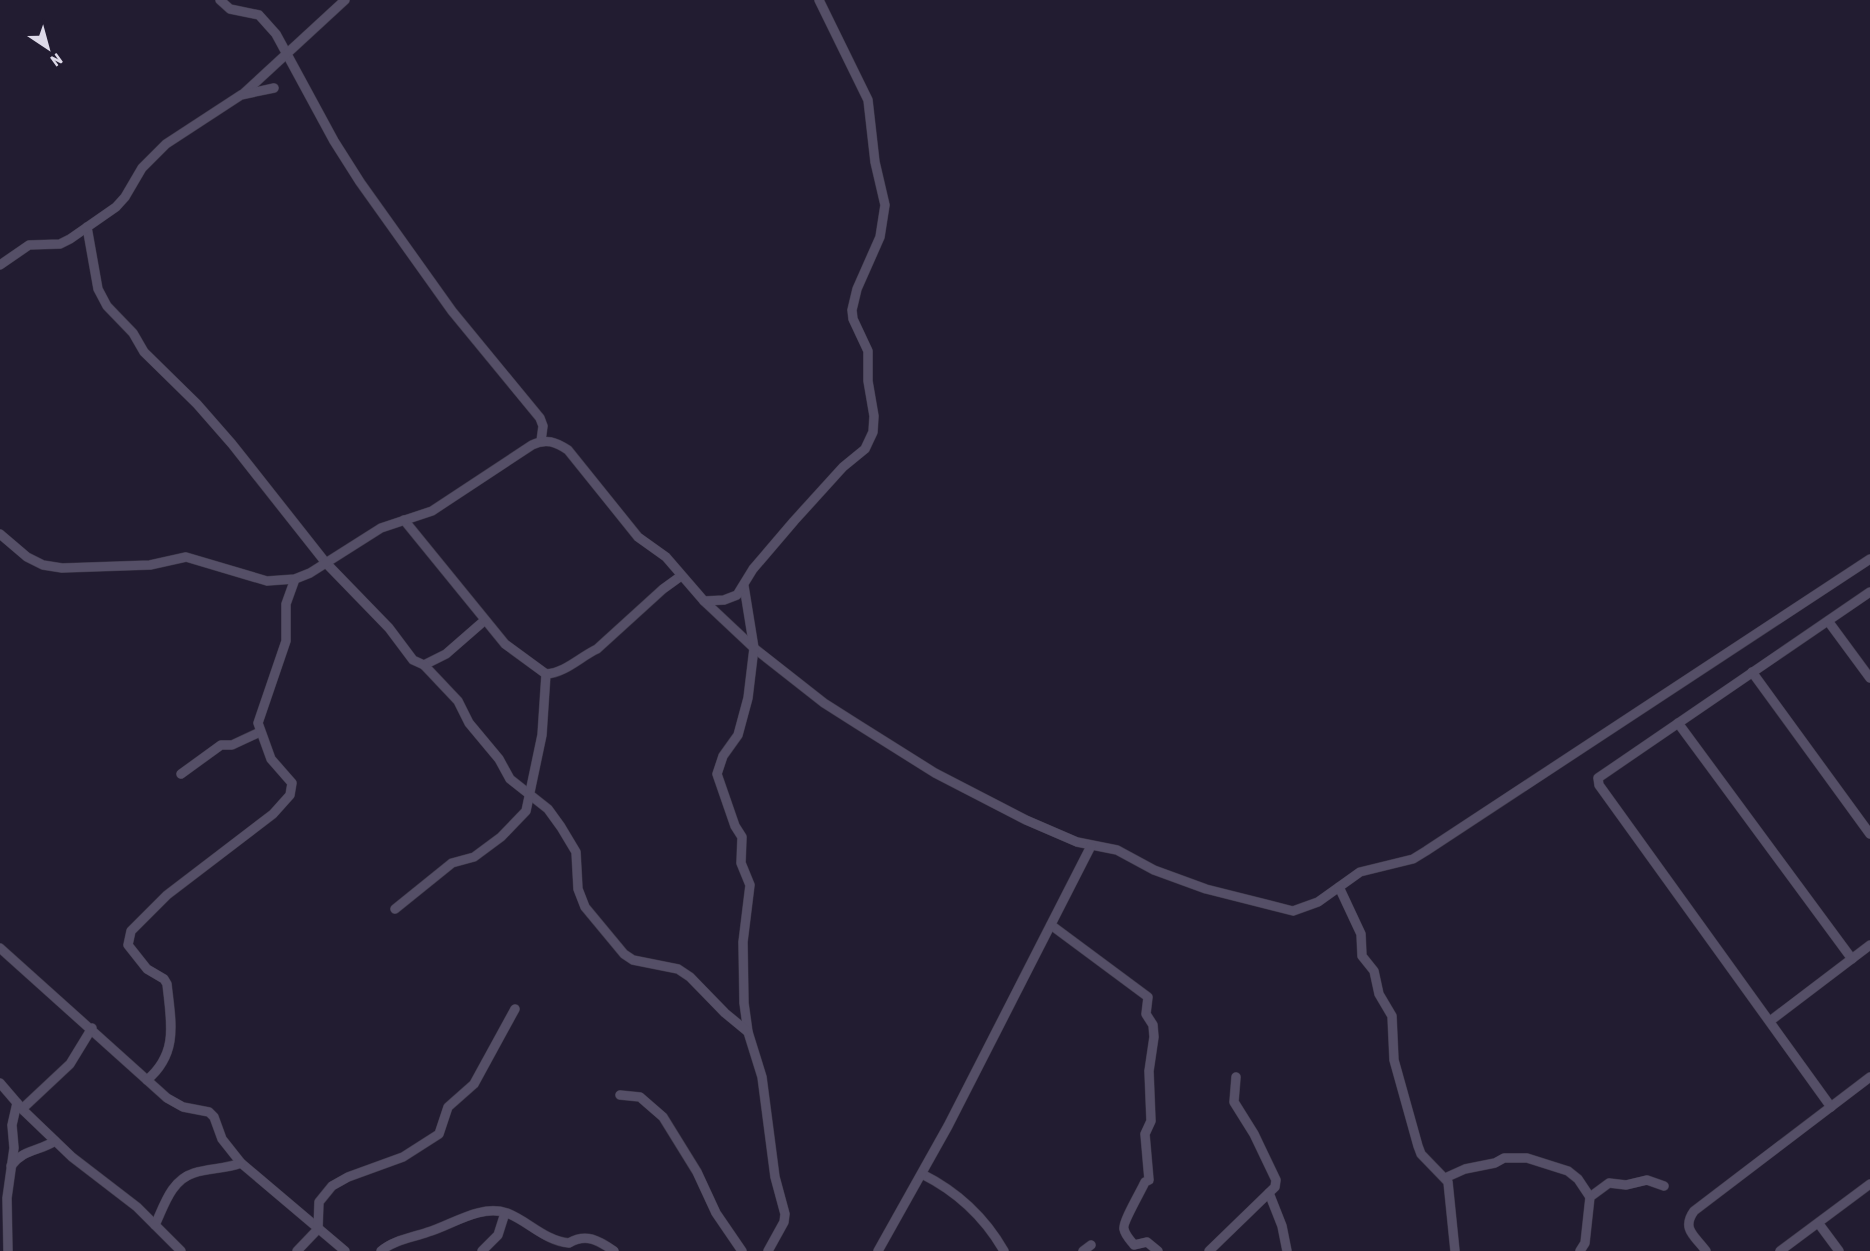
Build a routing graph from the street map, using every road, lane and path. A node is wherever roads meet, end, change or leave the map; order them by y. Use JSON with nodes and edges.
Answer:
{"nodes":[{"id":1,"x":220,"y":0,"type":"edge"},
{"id":2,"x":345,"y":0,"type":"edge"},
{"id":3,"x":819,"y":0,"type":"edge"},
{"id":4,"x":286,"y":54,"type":"junction"},
{"id":5,"x":274,"y":88,"type":"dead end"},
{"id":6,"x":241,"y":95,"type":"junction"},
{"id":7,"x":87,"y":227,"type":"junction"},
{"id":8,"x":0,"y":265,"type":"edge"},
{"id":9,"x":541,"y":441,"type":"junction"},
{"id":10,"x":404,"y":520,"type":"junction"},
{"id":11,"x":0,"y":534,"type":"edge"},
{"id":12,"x":1870,"y":559,"type":"edge"},
{"id":13,"x":326,"y":563,"type":"junction"},
{"id":14,"x":681,"y":576,"type":"junction"},
{"id":15,"x":295,"y":579,"type":"junction"},
{"id":16,"x":744,"y":586,"type":"junction"},
{"id":17,"x":1870,"y":592,"type":"edge"},
{"id":18,"x":704,"y":601,"type":"junction"},
{"id":19,"x":485,"y":620,"type":"junction"},
{"id":20,"x":1828,"y":621,"type":"junction"},
{"id":21,"x":754,"y":648,"type":"junction"},
{"id":22,"x":424,"y":665,"type":"junction"},
{"id":23,"x":1752,"y":672,"type":"junction"},
{"id":24,"x":546,"y":674,"type":"junction"},
{"id":25,"x":1870,"y":678,"type":"edge"},
{"id":26,"x":1678,"y":723,"type":"junction"},
{"id":27,"x":260,"y":732,"type":"junction"},
{"id":28,"x":181,"y":774,"type":"dead end"},
{"id":29,"x":530,"y":796,"type":"junction"},
{"id":30,"x":1870,"y":834,"type":"edge"},
{"id":31,"x":1091,"y":846,"type":"junction"},
{"id":32,"x":1339,"y":887,"type":"junction"},
{"id":33,"x":395,"y":909,"type":"dead end"},
{"id":34,"x":1051,"y":925,"type":"junction"},
{"id":35,"x":1870,"y":945,"type":"edge"},
{"id":36,"x":0,"y":948,"type":"edge"},
{"id":37,"x":1852,"y":959,"type":"junction"},
{"id":38,"x":515,"y":1008,"type":"dead end"},
{"id":39,"x":1770,"y":1021,"type":"junction"},
{"id":40,"x":92,"y":1028,"type":"junction"},
{"id":41,"x":748,"y":1032,"type":"junction"},
{"id":42,"x":1236,"y":1077,"type":"dead end"},
{"id":43,"x":1870,"y":1077,"type":"edge"},
{"id":44,"x":147,"y":1080,"type":"junction"},
{"id":45,"x":0,"y":1083,"type":"edge"},
{"id":46,"x":620,"y":1095,"type":"dead end"},
{"id":47,"x":19,"y":1106,"type":"junction"},
{"id":48,"x":1831,"y":1107,"type":"junction"},
{"id":49,"x":55,"y":1141,"type":"junction"},
{"id":50,"x":241,"y":1162,"type":"junction"},
{"id":51,"x":10,"y":1168,"type":"junction"},
{"id":52,"x":922,"y":1174,"type":"junction"},
{"id":53,"x":1445,"y":1178,"type":"junction"},
{"id":54,"x":1870,"y":1184,"type":"edge"},
{"id":55,"x":1664,"y":1186,"type":"dead end"},
{"id":56,"x":1269,"y":1193,"type":"junction"},
{"id":57,"x":1590,"y":1197,"type":"junction"},
{"id":58,"x":505,"y":1213,"type":"junction"},
{"id":59,"x":1819,"y":1224,"type":"junction"},
{"id":60,"x":155,"y":1225,"type":"junction"},
{"id":61,"x":318,"y":1229,"type":"junction"},
{"id":62,"x":8,"y":1251,"type":"edge"},
{"id":63,"x":181,"y":1251,"type":"edge"},
{"id":64,"x":297,"y":1251,"type":"edge"},
{"id":65,"x":345,"y":1251,"type":"edge"},
{"id":66,"x":381,"y":1251,"type":"edge"},
{"id":67,"x":482,"y":1251,"type":"edge"},
{"id":68,"x":614,"y":1251,"type":"edge"},
{"id":69,"x":742,"y":1251,"type":"edge"},
{"id":70,"x":768,"y":1251,"type":"edge"},
{"id":71,"x":878,"y":1251,"type":"edge"},
{"id":72,"x":1004,"y":1251,"type":"edge"},
{"id":73,"x":1158,"y":1251,"type":"edge"},
{"id":74,"x":1209,"y":1251,"type":"edge"},
{"id":75,"x":1287,"y":1251,"type":"edge"},
{"id":76,"x":1455,"y":1251,"type":"edge"},
{"id":77,"x":1580,"y":1251,"type":"edge"},
{"id":78,"x":1706,"y":1251,"type":"edge"},
{"id":79,"x":1780,"y":1251,"type":"edge"},
{"id":80,"x":1839,"y":1251,"type":"edge"}],
"edges":[{"from":1,"to":4,"type":"street"},
{"from":2,"to":4,"type":"street"},
{"from":3,"to":16,"type":"street"},
{"from":4,"to":6,"type":"street"},
{"from":4,"to":9,"type":"street"},
{"from":5,"to":6,"type":"street"},
{"from":6,"to":7,"type":"street"},
{"from":7,"to":8,"type":"street"},
{"from":7,"to":13,"type":"street"},
{"from":9,"to":10,"type":"street"},
{"from":9,"to":14,"type":"street"},
{"from":10,"to":13,"type":"street"},
{"from":10,"to":19,"type":"street"},
{"from":11,"to":15,"type":"street"},
{"from":12,"to":32,"type":"street"},
{"from":13,"to":15,"type":"street"},
{"from":13,"to":22,"type":"street"},
{"from":14,"to":18,"type":"street"},
{"from":14,"to":24,"type":"street"},
{"from":15,"to":27,"type":"street"},
{"from":16,"to":18,"type":"street"},
{"from":16,"to":21,"type":"street"},
{"from":17,"to":20,"type":"street"},
{"from":18,"to":21,"type":"street"},
{"from":19,"to":22,"type":"street"},
{"from":19,"to":24,"type":"street"},
{"from":20,"to":23,"type":"street"},
{"from":20,"to":25,"type":"street"},
{"from":21,"to":31,"type":"street"},
{"from":21,"to":41,"type":"street"},
{"from":22,"to":29,"type":"street"},
{"from":23,"to":26,"type":"street"},
{"from":23,"to":30,"type":"street"},
{"from":24,"to":29,"type":"street"},
{"from":26,"to":37,"type":"street"},
{"from":26,"to":39,"type":"street"},
{"from":27,"to":28,"type":"street"},
{"from":27,"to":44,"type":"street"},
{"from":29,"to":33,"type":"street"},
{"from":29,"to":41,"type":"street"},
{"from":31,"to":32,"type":"street"},
{"from":31,"to":34,"type":"street"},
{"from":32,"to":53,"type":"street"},
{"from":34,"to":52,"type":"street"},
{"from":34,"to":73,"type":"street"},
{"from":35,"to":37,"type":"street"},
{"from":36,"to":40,"type":"street"},
{"from":37,"to":39,"type":"street"},
{"from":38,"to":61,"type":"street"},
{"from":39,"to":48,"type":"street"},
{"from":40,"to":44,"type":"street"},
{"from":40,"to":47,"type":"street"},
{"from":41,"to":70,"type":"street"},
{"from":42,"to":56,"type":"street"},
{"from":43,"to":48,"type":"street"},
{"from":44,"to":50,"type":"street"},
{"from":45,"to":47,"type":"street"},
{"from":46,"to":69,"type":"street"},
{"from":47,"to":49,"type":"street"},
{"from":47,"to":51,"type":"street"},
{"from":48,"to":78,"type":"street"},
{"from":49,"to":51,"type":"street"},
{"from":49,"to":60,"type":"street"},
{"from":50,"to":60,"type":"street"},
{"from":50,"to":61,"type":"street"},
{"from":51,"to":62,"type":"street"},
{"from":52,"to":71,"type":"street"},
{"from":52,"to":72,"type":"street"},
{"from":53,"to":57,"type":"street"},
{"from":53,"to":76,"type":"street"},
{"from":54,"to":59,"type":"street"},
{"from":55,"to":57,"type":"street"},
{"from":56,"to":74,"type":"street"},
{"from":56,"to":75,"type":"street"},
{"from":57,"to":77,"type":"street"},
{"from":58,"to":66,"type":"street"},
{"from":58,"to":67,"type":"street"},
{"from":58,"to":68,"type":"street"},
{"from":59,"to":79,"type":"street"},
{"from":59,"to":80,"type":"street"},
{"from":60,"to":63,"type":"street"},
{"from":61,"to":64,"type":"street"},
{"from":61,"to":65,"type":"street"}]}
